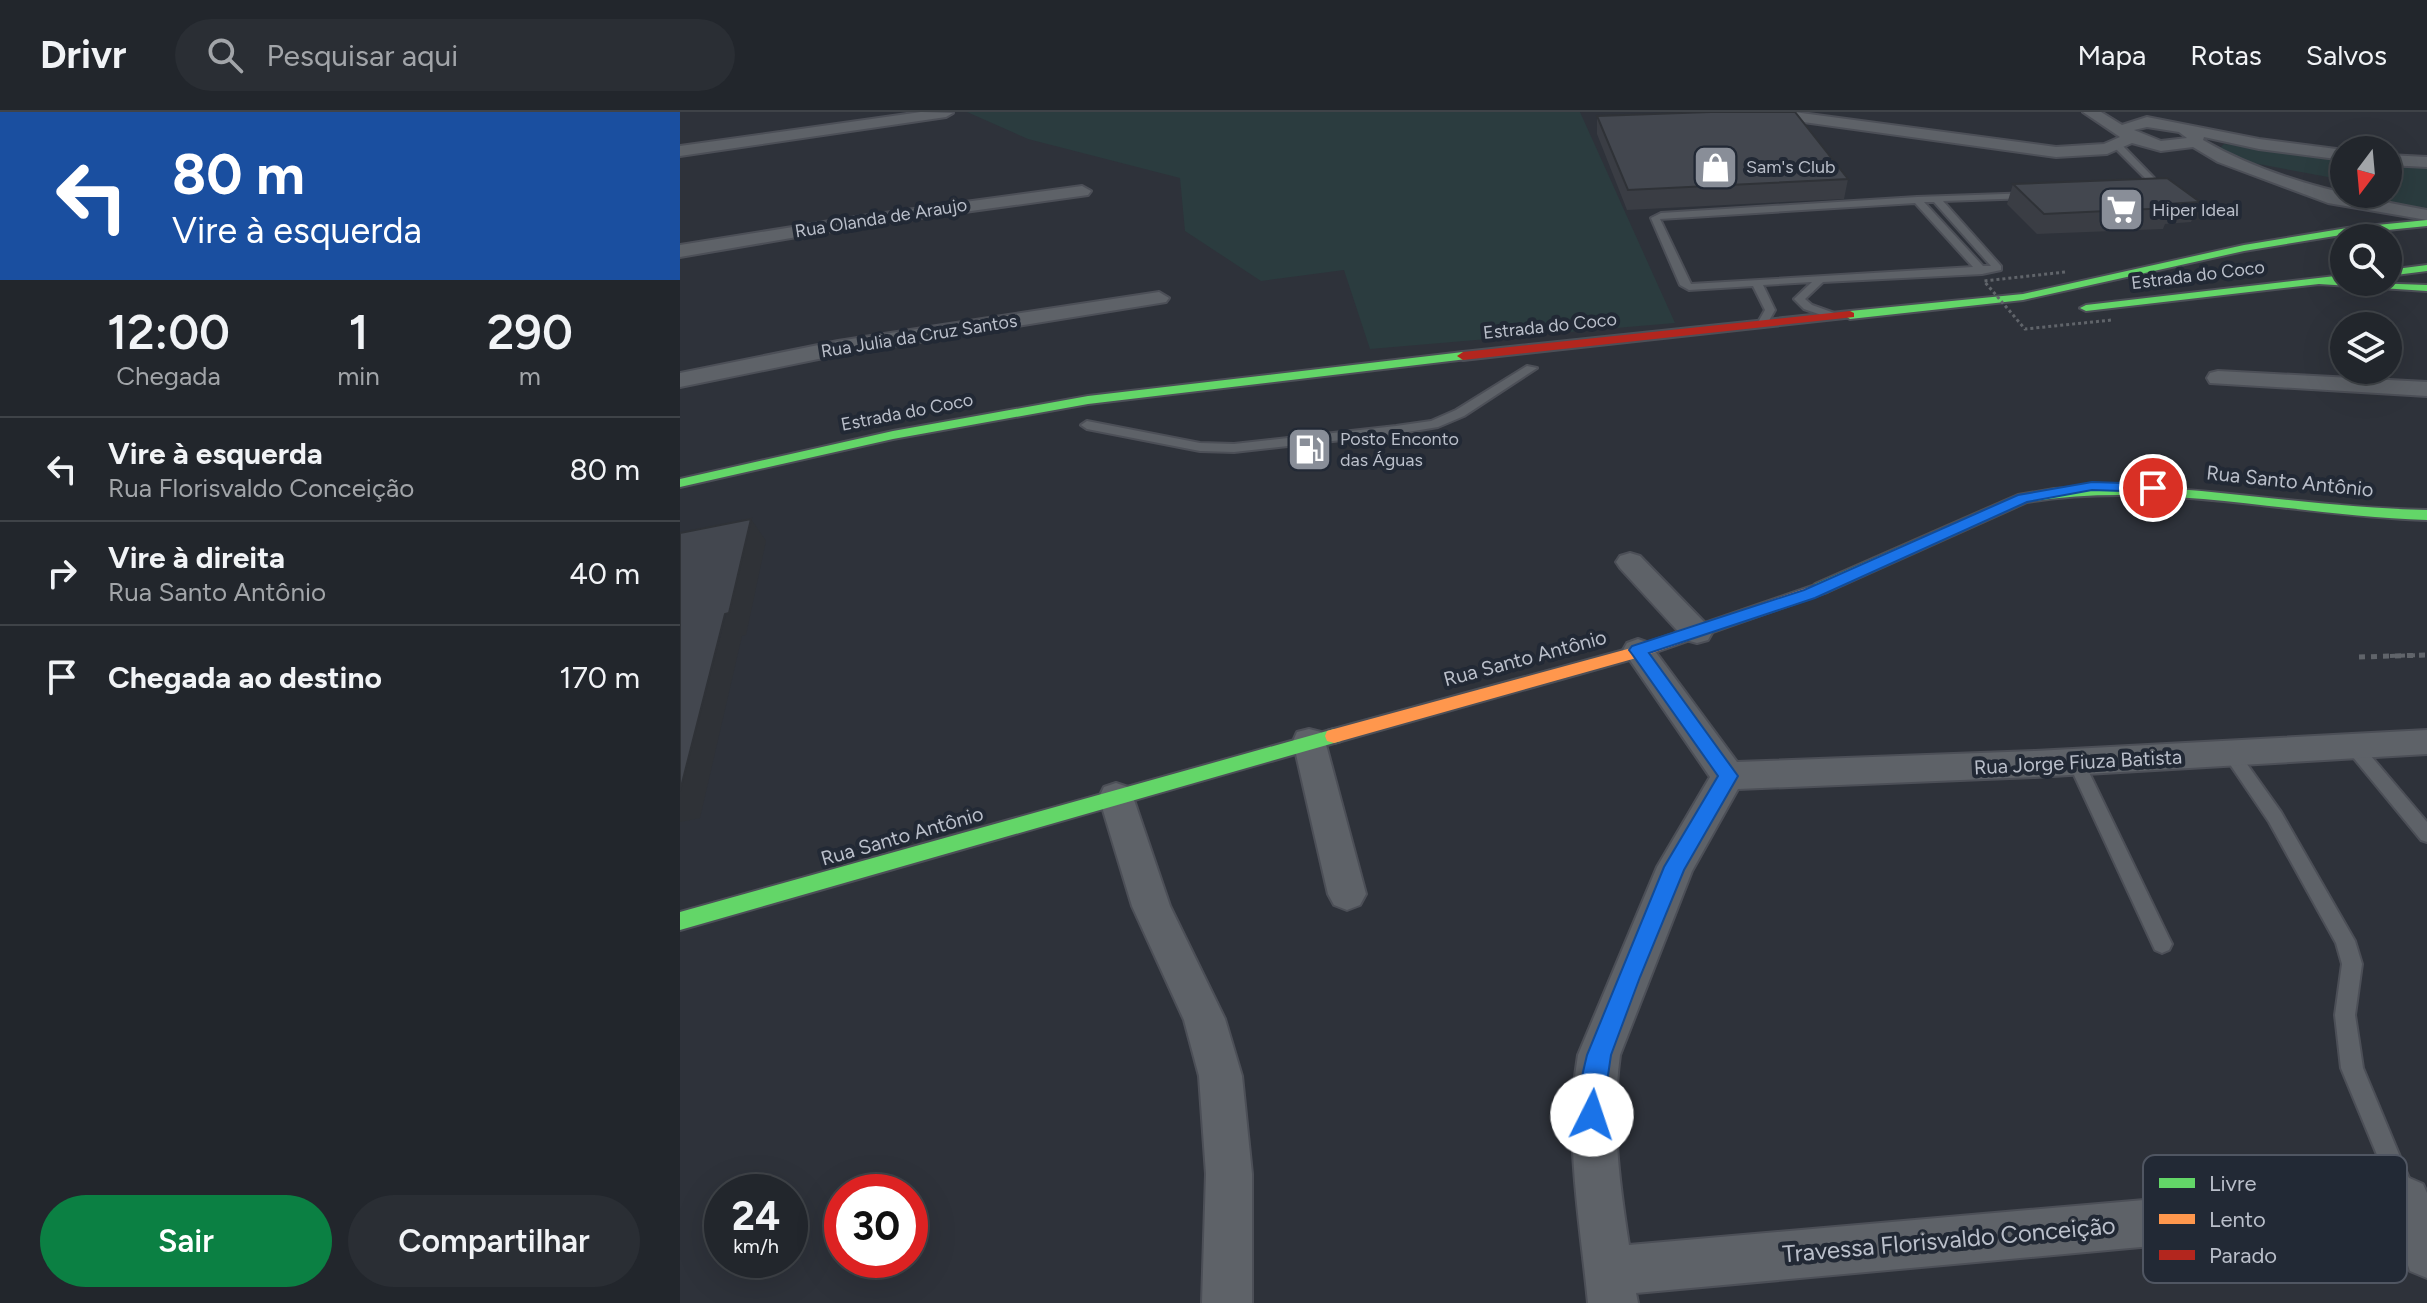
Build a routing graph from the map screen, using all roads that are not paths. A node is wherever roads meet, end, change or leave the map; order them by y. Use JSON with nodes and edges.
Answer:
{"nodes":[{"id":1,"x":1760,"y":112,"type":"edge"},
{"id":2,"x":2090,"y":112,"type":"edge"},
{"id":3,"x":2118,"y":112,"type":"edge"},
{"id":4,"x":946,"y":113,"type":"edge"},
{"id":5,"x":2172,"y":125,"type":"junction"},
{"id":6,"x":2124,"y":140,"type":"junction"},
{"id":7,"x":2195,"y":142,"type":"junction"},
{"id":8,"x":2259,"y":144,"type":"junction"},
{"id":9,"x":680,"y":151,"type":"edge"},
{"id":10,"x":2330,"y":153,"type":"edge"},
{"id":11,"x":2402,"y":161,"type":"edge"},
{"id":12,"x":2427,"y":162,"type":"edge"},
{"id":13,"x":1082,"y":191,"type":"dead end"},
{"id":14,"x":2125,"y":193,"type":"edge"},
{"id":15,"x":2036,"y":195,"type":"edge"},
{"id":16,"x":1936,"y":199,"type":"junction"},
{"id":17,"x":1917,"y":200,"type":"junction"},
{"id":18,"x":2427,"y":215,"type":"edge"},
{"id":19,"x":1953,"y":218,"type":"junction"},
{"id":20,"x":1934,"y":219,"type":"junction"},
{"id":21,"x":2427,"y":223,"type":"edge"},
{"id":22,"x":2402,"y":226,"type":"edge"},
{"id":23,"x":1968,"y":234,"type":"junction"},
{"id":24,"x":2330,"y":234,"type":"edge"},
{"id":25,"x":1949,"y":235,"type":"junction"},
{"id":26,"x":2402,"y":235,"type":"edge"},
{"id":27,"x":2427,"y":242,"type":"edge"},
{"id":28,"x":1983,"y":250,"type":"junction"},
{"id":29,"x":680,"y":251,"type":"edge"},
{"id":30,"x":1964,"y":251,"type":"junction"},
{"id":31,"x":2427,"y":268,"type":"edge"},
{"id":32,"x":1982,"y":271,"type":"junction"},
{"id":33,"x":2402,"y":271,"type":"edge"},
{"id":34,"x":1820,"y":280,"type":"junction"},
{"id":35,"x":2330,"y":280,"type":"edge"},
{"id":36,"x":2320,"y":281,"type":"junction"},
{"id":37,"x":1757,"y":284,"type":"junction"},
{"id":38,"x":2427,"y":288,"type":"edge"},
{"id":39,"x":1159,"y":298,"type":"dead end"},
{"id":40,"x":2073,"y":310,"type":"dead end"},
{"id":41,"x":2034,"y":314,"type":"dead end"},
{"id":42,"x":1833,"y":316,"type":"junction"},
{"id":43,"x":1762,"y":324,"type":"junction"},
{"id":44,"x":1910,"y":328,"type":"dead end"},
{"id":45,"x":1538,"y":367,"type":"joint"},
{"id":46,"x":2218,"y":378,"type":"dead end"},
{"id":47,"x":680,"y":380,"type":"edge"},
{"id":48,"x":2427,"y":389,"type":"edge"},
{"id":49,"x":1172,"y":409,"type":"dead end"},
{"id":50,"x":1144,"y":414,"type":"dead end"},
{"id":51,"x":1080,"y":426,"type":"joint"},
{"id":52,"x":680,"y":483,"type":"edge"},
{"id":53,"x":2427,"y":515,"type":"edge"},
{"id":54,"x":1630,"y":562,"type":"dead end"},
{"id":55,"x":1697,"y":633,"type":"junction"},
{"id":56,"x":1638,"y":650,"type":"junction"},
{"id":57,"x":1309,"y":741,"type":"junction"},
{"id":58,"x":2427,"y":742,"type":"edge"},
{"id":59,"x":2353,"y":746,"type":"junction"},
{"id":60,"x":2231,"y":754,"type":"junction"},
{"id":61,"x":2076,"y":762,"type":"junction"},
{"id":62,"x":1728,"y":776,"type":"junction"},
{"id":63,"x":1116,"y":797,"type":"junction"},
{"id":64,"x":2427,"y":835,"type":"edge"},
{"id":65,"x":1347,"y":894,"type":"dead end"},
{"id":66,"x":680,"y":921,"type":"edge"},
{"id":67,"x":2162,"y":944,"type":"dead end"},
{"id":68,"x":2388,"y":1155,"type":"edge"},
{"id":69,"x":2407,"y":1200,"type":"edge"},
{"id":70,"x":2143,"y":1227,"type":"edge"},
{"id":71,"x":2427,"y":1254,"type":"edge"},
{"id":72,"x":1611,"y":1287,"type":"edge"},
{"id":73,"x":1227,"y":1303,"type":"edge"}],
"edges":[{"from":1,"to":6,"type":"street"},
{"from":2,"to":6,"type":"street"},
{"from":3,"to":5,"type":"street"},
{"from":4,"to":9,"type":"street"},
{"from":5,"to":6,"type":"street"},
{"from":5,"to":7,"type":"street"},
{"from":5,"to":8,"type":"street"},
{"from":6,"to":7,"type":"street"},
{"from":6,"to":14,"type":"lane"},
{"from":7,"to":8,"type":"street"},
{"from":7,"to":18,"type":"street"},
{"from":8,"to":10,"type":"street"},
{"from":11,"to":12,"type":"street"},
{"from":13,"to":29,"type":"street","name":"Rua Olanda de Araujo"},
{"from":15,"to":16,"type":"lane"},
{"from":16,"to":17,"type":"lane"},
{"from":16,"to":19,"type":"lane"},
{"from":17,"to":20,"type":"lane"},
{"from":17,"to":37,"type":"lane"},
{"from":19,"to":20,"type":"lane"},
{"from":19,"to":23,"type":"lane"},
{"from":20,"to":25,"type":"lane"},
{"from":21,"to":22,"type":"main road","name":"Estrada do Coco"},
{"from":23,"to":25,"type":"lane"},
{"from":23,"to":28,"type":"lane"},
{"from":24,"to":42,"type":"main road","name":"Estrada do Coco"},
{"from":25,"to":30,"type":"lane"},
{"from":26,"to":27,"type":"main road"},
{"from":28,"to":30,"type":"lane"},
{"from":28,"to":32,"type":"lane"},
{"from":30,"to":32,"type":"lane"},
{"from":31,"to":33,"type":"main road"},
{"from":32,"to":34,"type":"lane"},
{"from":34,"to":37,"type":"lane"},
{"from":34,"to":42,"type":"lane"},
{"from":35,"to":36,"type":"main road","name":"Estrada do Coco"},
{"from":36,"to":38,"type":"main road"},
{"from":36,"to":40,"type":"main road","name":"Estrada do Coco"},
{"from":37,"to":43,"type":"lane"},
{"from":39,"to":47,"type":"street","name":"Rua Julia da Cruz Santos"},
{"from":41,"to":44,"type":"main road"},
{"from":42,"to":43,"type":"main road","name":"Estrada do Coco"},
{"from":43,"to":52,"type":"main road","name":"Estrada do Coco"},
{"from":45,"to":49,"type":"main road","name":"Estrada do Coco"},
{"from":45,"to":51,"type":"lane"},
{"from":46,"to":48,"type":"street"},
{"from":50,"to":51,"type":"main road"},
{"from":53,"to":55,"type":"main road","name":"Rua Santo Antônio"},
{"from":54,"to":55,"type":"street"},
{"from":55,"to":56,"type":"main road","name":"Rua Santo Antônio"},
{"from":56,"to":57,"type":"main road","name":"Rua Santo Antônio"},
{"from":56,"to":62,"type":"street"},
{"from":57,"to":63,"type":"main road","name":"Rua Santo Antônio"},
{"from":57,"to":65,"type":"street"},
{"from":58,"to":59,"type":"street","name":"Rua Jorge Fiuza Batista"},
{"from":59,"to":60,"type":"street","name":"Rua Jorge Fiuza Batista"},
{"from":59,"to":64,"type":"lane"},
{"from":60,"to":61,"type":"street","name":"Rua Jorge Fiuza Batista"},
{"from":60,"to":68,"type":"lane"},
{"from":61,"to":62,"type":"street","name":"Rua Jorge Fiuza Batista"},
{"from":61,"to":67,"type":"lane"},
{"from":62,"to":72,"type":"street"},
{"from":63,"to":66,"type":"main road","name":"Rua Santo Antônio"},
{"from":63,"to":73,"type":"street"},
{"from":69,"to":71,"type":"street"},
{"from":70,"to":72,"type":"street","name":"Travessa Florisvaldo Conceição"}]}
